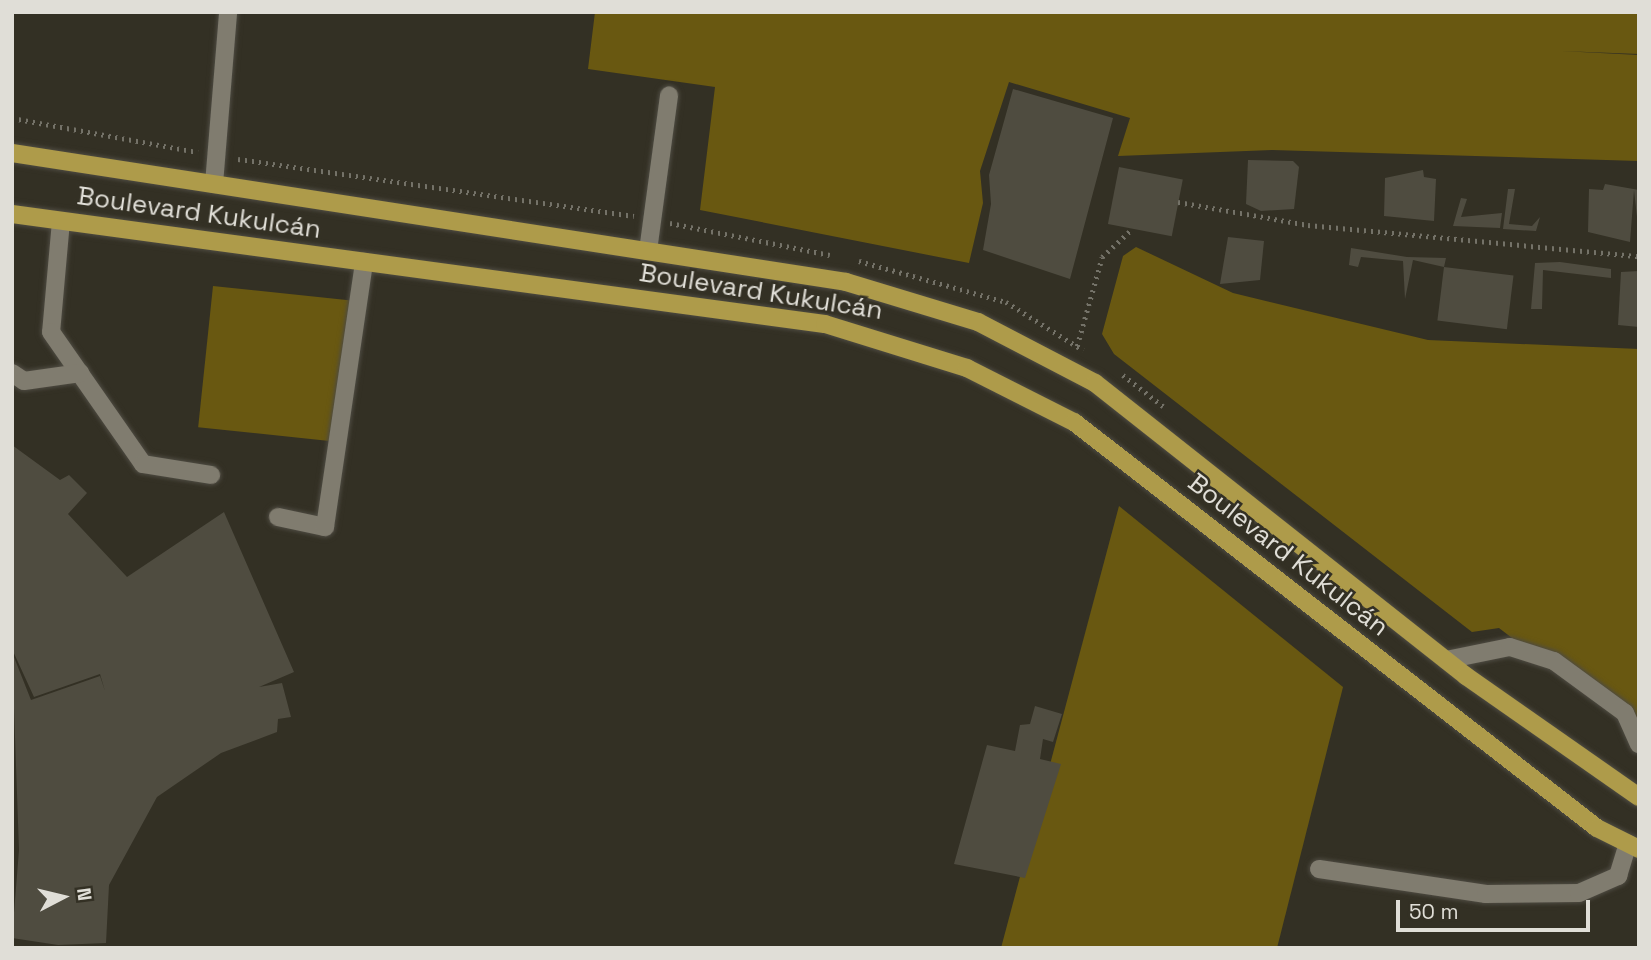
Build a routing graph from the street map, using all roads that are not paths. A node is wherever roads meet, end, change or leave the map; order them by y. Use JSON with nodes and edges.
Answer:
{"nodes":[{"id":1,"x":228,"y":12,"type":"edge"},
{"id":2,"x":669,"y":94,"type":"dead end"},
{"id":3,"x":12,"y":153,"type":"edge"},
{"id":4,"x":214,"y":184,"type":"junction"},
{"id":5,"x":12,"y":214,"type":"edge"},
{"id":6,"x":61,"y":221,"type":"junction"},
{"id":7,"x":648,"y":251,"type":"junction"},
{"id":8,"x":365,"y":262,"type":"junction"},
{"id":9,"x":12,"y":373,"type":"edge"},
{"id":10,"x":80,"y":373,"type":"junction"},
{"id":11,"x":211,"y":475,"type":"dead end"},
{"id":12,"x":278,"y":517,"type":"dead end"},
{"id":13,"x":1446,"y":660,"type":"junction"},
{"id":14,"x":1639,"y":744,"type":"edge"},
{"id":15,"x":1639,"y":797,"type":"edge"},
{"id":16,"x":1633,"y":846,"type":"edge"},
{"id":17,"x":1320,"y":869,"type":"dead end"}],
"edges":[{"from":1,"to":4,"type":"lane"},
{"from":2,"to":7,"type":"lane"},
{"from":3,"to":4,"type":"main road","name":"Boulevard Kukulcán"},
{"from":4,"to":7,"type":"main road","name":"Boulevard Kukulcán"},
{"from":5,"to":6,"type":"main road","name":"Boulevard Kukulcán"},
{"from":6,"to":8,"type":"main road","name":"Boulevard Kukulcán"},
{"from":6,"to":10,"type":"lane"},
{"from":7,"to":13,"type":"main road","name":"Boulevard Kukulcán"},
{"from":8,"to":12,"type":"lane"},
{"from":8,"to":16,"type":"main road","name":"Boulevard Kukulcán"},
{"from":9,"to":10,"type":"lane"},
{"from":10,"to":11,"type":"lane"},
{"from":13,"to":14,"type":"lane"},
{"from":13,"to":15,"type":"main road","name":"Boulevard Kukulcán"},
{"from":16,"to":17,"type":"lane"}]}
